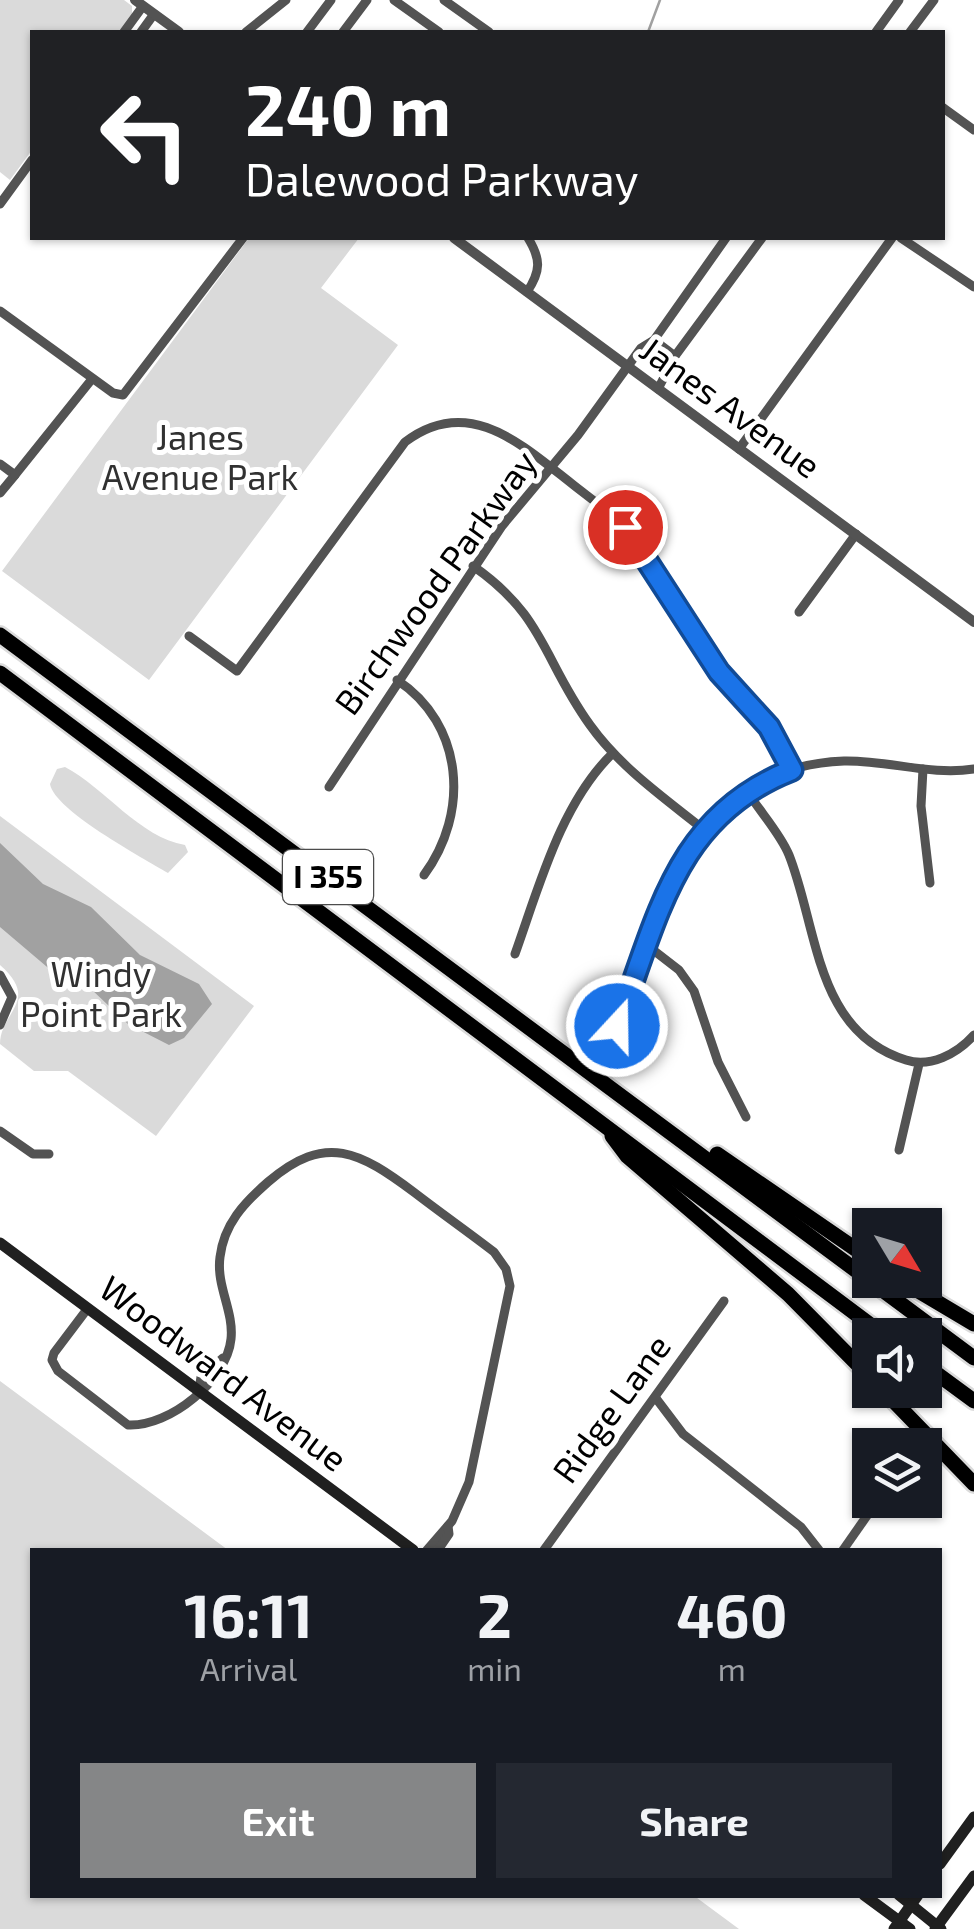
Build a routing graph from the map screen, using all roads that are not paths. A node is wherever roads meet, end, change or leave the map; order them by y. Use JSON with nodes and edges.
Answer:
{"nodes":[{"id":1,"x":286,"y":0,"type":"edge"},
{"id":2,"x":331,"y":0,"type":"edge"},
{"id":3,"x":367,"y":0,"type":"edge"},
{"id":4,"x":394,"y":0,"type":"edge"},
{"id":5,"x":444,"y":0,"type":"edge"},
{"id":6,"x":899,"y":0,"type":"edge"},
{"id":7,"x":934,"y":0,"type":"edge"},
{"id":8,"x":139,"y":3,"type":"edge"},
{"id":9,"x":154,"y":14,"type":"junction"},
{"id":10,"x":125,"y":30,"type":"edge"},
{"id":11,"x":142,"y":30,"type":"edge"},
{"id":12,"x":175,"y":30,"type":"edge"},
{"id":13,"x":248,"y":30,"type":"edge"},
{"id":14,"x":308,"y":30,"type":"edge"},
{"id":15,"x":344,"y":30,"type":"edge"},
{"id":16,"x":436,"y":30,"type":"edge"},
{"id":17,"x":486,"y":30,"type":"edge"},
{"id":18,"x":877,"y":30,"type":"edge"},
{"id":19,"x":912,"y":30,"type":"edge"},
{"id":20,"x":945,"y":108,"type":"edge"},
{"id":21,"x":974,"y":130,"type":"edge"},
{"id":22,"x":30,"y":163,"type":"edge"},
{"id":23,"x":0,"y":204,"type":"edge"},
{"id":24,"x":242,"y":240,"type":"edge"},
{"id":25,"x":457,"y":240,"type":"edge"},
{"id":26,"x":529,"y":240,"type":"edge"},
{"id":27,"x":725,"y":240,"type":"edge"},
{"id":28,"x":761,"y":240,"type":"edge"},
{"id":29,"x":891,"y":240,"type":"edge"},
{"id":30,"x":904,"y":240,"type":"edge"},
{"id":31,"x":974,"y":287,"type":"edge"},
{"id":32,"x":527,"y":292,"type":"junction"},
{"id":33,"x":0,"y":311,"type":"edge"},
{"id":34,"x":654,"y":340,"type":"junction"},
{"id":35,"x":675,"y":356,"type":"junction"},
{"id":36,"x":628,"y":366,"type":"junction"},
{"id":37,"x":92,"y":379,"type":"junction"},
{"id":38,"x":658,"y":389,"type":"junction"},
{"id":39,"x":739,"y":449,"type":"junction"},
{"id":40,"x":0,"y":464,"type":"edge"},
{"id":41,"x":551,"y":468,"type":"junction"},
{"id":42,"x":14,"y":475,"type":"junction"},
{"id":43,"x":0,"y":493,"type":"edge"},
{"id":44,"x":856,"y":534,"type":"junction"},
{"id":45,"x":473,"y":566,"type":"junction"},
{"id":46,"x":799,"y":612,"type":"dead end"},
{"id":47,"x":974,"y":622,"type":"edge"},
{"id":48,"x":0,"y":636,"type":"edge"},
{"id":49,"x":189,"y":636,"type":"dead end"},
{"id":50,"x":0,"y":673,"type":"edge"},
{"id":51,"x":397,"y":680,"type":"junction"},
{"id":52,"x":612,"y":753,"type":"junction"},
{"id":53,"x":923,"y":769,"type":"junction"},
{"id":54,"x":974,"y":769,"type":"edge"},
{"id":55,"x":792,"y":770,"type":"junction"},
{"id":56,"x":329,"y":787,"type":"dead end"},
{"id":57,"x":747,"y":791,"type":"junction"},
{"id":58,"x":703,"y":829,"type":"junction"},
{"id":59,"x":424,"y":875,"type":"dead end"},
{"id":60,"x":930,"y":882,"type":"dead end"},
{"id":61,"x":648,"y":946,"type":"junction"},
{"id":62,"x":514,"y":954,"type":"dead end"},
{"id":63,"x":3,"y":979,"type":"edge"},
{"id":64,"x":0,"y":1025,"type":"edge"},
{"id":65,"x":617,"y":1026,"type":"dead end"},
{"id":66,"x":974,"y":1035,"type":"edge"},
{"id":67,"x":918,"y":1064,"type":"junction"},
{"id":68,"x":746,"y":1117,"type":"dead end"},
{"id":69,"x":600,"y":1120,"type":"junction"},
{"id":70,"x":655,"y":1120,"type":"junction"},
{"id":71,"x":0,"y":1131,"type":"edge"},
{"id":72,"x":899,"y":1150,"type":"dead end"},
{"id":73,"x":49,"y":1154,"type":"dead end"},
{"id":74,"x":0,"y":1242,"type":"edge"},
{"id":75,"x":852,"y":1248,"type":"edge"},
{"id":76,"x":930,"y":1298,"type":"edge"},
{"id":77,"x":724,"y":1301,"type":"dead end"},
{"id":78,"x":88,"y":1308,"type":"junction"},
{"id":79,"x":862,"y":1318,"type":"edge"},
{"id":80,"x":974,"y":1324,"type":"edge"},
{"id":81,"x":974,"y":1358,"type":"edge"},
{"id":82,"x":852,"y":1359,"type":"edge"},
{"id":83,"x":942,"y":1377,"type":"edge"},
{"id":84,"x":198,"y":1390,"type":"junction"},
{"id":85,"x":656,"y":1397,"type":"junction"},
{"id":86,"x":974,"y":1401,"type":"edge"},
{"id":87,"x":900,"y":1408,"type":"edge"},
{"id":88,"x":974,"y":1484,"type":"edge"},
{"id":89,"x":865,"y":1518,"type":"edge"},
{"id":90,"x":448,"y":1526,"type":"junction"},
{"id":91,"x":410,"y":1548,"type":"edge"},
{"id":92,"x":429,"y":1548,"type":"edge"},
{"id":93,"x":439,"y":1548,"type":"edge"},
{"id":94,"x":545,"y":1548,"type":"edge"},
{"id":95,"x":817,"y":1548,"type":"edge"},
{"id":96,"x":844,"y":1548,"type":"edge"},
{"id":97,"x":974,"y":1817,"type":"edge"},
{"id":98,"x":942,"y":1861,"type":"edge"},
{"id":99,"x":974,"y":1876,"type":"edge"},
{"id":100,"x":868,"y":1898,"type":"edge"},
{"id":101,"x":914,"y":1900,"type":"edge"},
{"id":102,"x":901,"y":1926,"type":"edge"},
{"id":103,"x":938,"y":1928,"type":"edge"}],
"edges":[{"from":1,"to":13,"type":"street"},
{"from":2,"to":14,"type":"street"},
{"from":3,"to":15,"type":"street"},
{"from":4,"to":16,"type":"street"},
{"from":5,"to":17,"type":"street"},
{"from":6,"to":18,"type":"street"},
{"from":7,"to":19,"type":"street"},
{"from":8,"to":9,"type":"street"},
{"from":8,"to":10,"type":"street"},
{"from":9,"to":11,"type":"street"},
{"from":9,"to":12,"type":"street"},
{"from":20,"to":21,"type":"street"},
{"from":22,"to":23,"type":"street"},
{"from":24,"to":37,"type":"street"},
{"from":25,"to":32,"type":"street","name":"Janes Avenue"},
{"from":26,"to":32,"type":"street"},
{"from":27,"to":34,"type":"street","name":"Birchwood Parkway"},
{"from":28,"to":35,"type":"street"},
{"from":29,"to":39,"type":"street"},
{"from":30,"to":31,"type":"street"},
{"from":32,"to":36,"type":"street","name":"Janes Avenue"},
{"from":33,"to":37,"type":"street"},
{"from":34,"to":35,"type":"street"},
{"from":34,"to":36,"type":"street","name":"Birchwood Parkway"},
{"from":35,"to":38,"type":"street"},
{"from":36,"to":38,"type":"street","name":"Janes Avenue"},
{"from":36,"to":41,"type":"street","name":"Birchwood Parkway"},
{"from":37,"to":42,"type":"street"},
{"from":38,"to":39,"type":"street","name":"Janes Avenue"},
{"from":39,"to":44,"type":"street","name":"Janes Avenue"},
{"from":40,"to":42,"type":"street"},
{"from":41,"to":45,"type":"street","name":"Birchwood Parkway"},
{"from":41,"to":49,"type":"street"},
{"from":41,"to":55,"type":"street"},
{"from":42,"to":43,"type":"street"},
{"from":44,"to":46,"type":"street"},
{"from":44,"to":47,"type":"street","name":"Janes Avenue"},
{"from":45,"to":51,"type":"street","name":"Birchwood Parkway"},
{"from":45,"to":52,"type":"street"},
{"from":48,"to":70,"type":"highway","number":"I 355"},
{"from":50,"to":69,"type":"highway","number":"I 355"},
{"from":51,"to":56,"type":"street","name":"Birchwood Parkway"},
{"from":51,"to":59,"type":"street"},
{"from":52,"to":58,"type":"street"},
{"from":52,"to":62,"type":"street"},
{"from":53,"to":54,"type":"street"},
{"from":53,"to":55,"type":"street"},
{"from":53,"to":60,"type":"street"},
{"from":55,"to":57,"type":"street"},
{"from":57,"to":58,"type":"street"},
{"from":57,"to":67,"type":"street"},
{"from":58,"to":61,"type":"street"},
{"from":61,"to":65,"type":"street"},
{"from":61,"to":68,"type":"street"},
{"from":63,"to":64,"type":"street"},
{"from":66,"to":67,"type":"street"},
{"from":67,"to":72,"type":"street"},
{"from":69,"to":79,"type":"highway","number":"I 355"},
{"from":69,"to":82,"type":"highway"},
{"from":70,"to":75,"type":"highway"},
{"from":70,"to":81,"type":"highway","number":"I 355"},
{"from":71,"to":73,"type":"street"},
{"from":74,"to":78,"type":"main road","name":"Woodward Avenue"},
{"from":76,"to":80,"type":"highway"},
{"from":77,"to":85,"type":"street","name":"Ridge Lane"},
{"from":78,"to":84,"type":"main road","name":"Woodward Avenue"},
{"from":78,"to":84,"type":"street"},
{"from":83,"to":86,"type":"highway"},
{"from":84,"to":90,"type":"street"},
{"from":84,"to":91,"type":"main road","name":"Woodward Avenue"},
{"from":85,"to":94,"type":"street","name":"Ridge Lane"},
{"from":85,"to":95,"type":"street"},
{"from":87,"to":88,"type":"highway"},
{"from":89,"to":96,"type":"street"},
{"from":90,"to":92,"type":"street"},
{"from":90,"to":93,"type":"street"},
{"from":97,"to":98,"type":"main road"},
{"from":99,"to":103,"type":"main road"},
{"from":100,"to":102,"type":"main road"},
{"from":101,"to":102,"type":"main road"},
{"from":101,"to":103,"type":"main road"}]}
